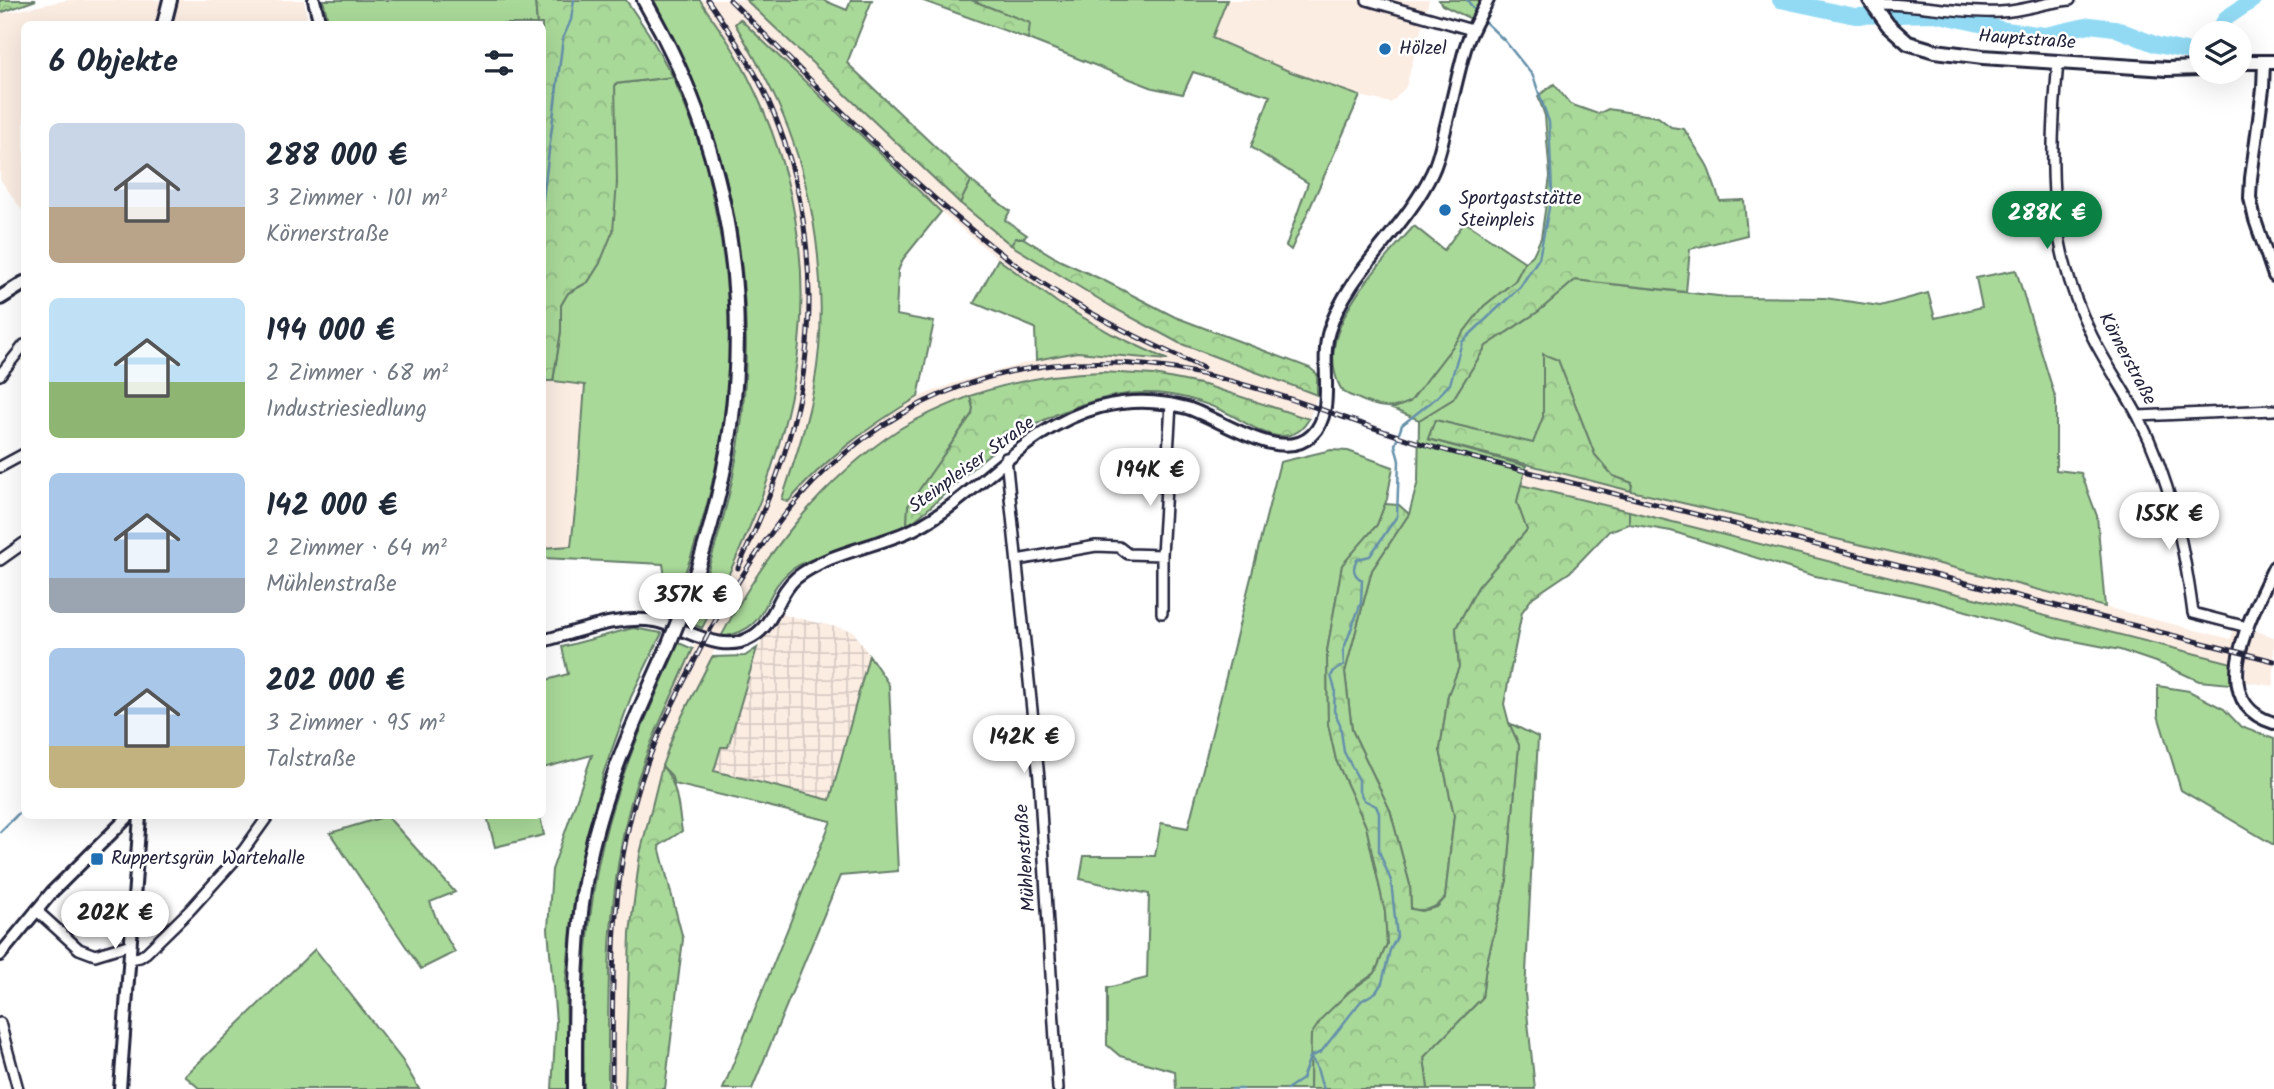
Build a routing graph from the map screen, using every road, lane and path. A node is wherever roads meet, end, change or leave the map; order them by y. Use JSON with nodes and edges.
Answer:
{"nodes":[{"id":1,"x":170,"y":0,"type":"edge"},
{"id":2,"x":314,"y":0,"type":"edge"},
{"id":3,"x":643,"y":0,"type":"edge"},
{"id":4,"x":1367,"y":0,"type":"edge"},
{"id":5,"x":1488,"y":0,"type":"edge"},
{"id":6,"x":2070,"y":0,"type":"edge"},
{"id":7,"x":1875,"y":3,"type":"edge"},
{"id":8,"x":165,"y":21,"type":"edge"},
{"id":9,"x":319,"y":21,"type":"edge"},
{"id":10,"x":1474,"y":27,"type":"junction"},
{"id":11,"x":2058,"y":62,"type":"junction"},
{"id":12,"x":2269,"y":62,"type":"edge"},
{"id":13,"x":2189,"y":68,"type":"edge"},
{"id":14,"x":2274,"y":276,"type":"edge"},
{"id":15,"x":21,"y":286,"type":"edge"},
{"id":16,"x":0,"y":298,"type":"edge"},
{"id":17,"x":21,"y":349,"type":"edge"},
{"id":18,"x":0,"y":375,"type":"edge"},
{"id":19,"x":1171,"y":404,"type":"junction"},
{"id":20,"x":2274,"y":410,"type":"edge"},
{"id":21,"x":2138,"y":416,"type":"junction"},
{"id":22,"x":21,"y":456,"type":"edge"},
{"id":23,"x":1006,"y":458,"type":"junction"},
{"id":24,"x":0,"y":467,"type":"edge"},
{"id":25,"x":21,"y":545,"type":"edge"},
{"id":26,"x":1163,"y":555,"type":"junction"},
{"id":27,"x":0,"y":560,"type":"edge"},
{"id":28,"x":1017,"y":561,"type":"junction"},
{"id":29,"x":2274,"y":567,"type":"edge"},
{"id":30,"x":1162,"y":613,"type":"dead end"},
{"id":31,"x":2247,"y":627,"type":"junction"},
{"id":32,"x":546,"y":640,"type":"edge"},
{"id":33,"x":2274,"y":723,"type":"edge"},
{"id":34,"x":126,"y":819,"type":"edge"},
{"id":35,"x":140,"y":819,"type":"edge"},
{"id":36,"x":266,"y":819,"type":"edge"},
{"id":37,"x":36,"y":910,"type":"junction"},
{"id":38,"x":131,"y":944,"type":"junction"},
{"id":39,"x":0,"y":955,"type":"edge"},
{"id":40,"x":130,"y":959,"type":"junction"},
{"id":41,"x":0,"y":1023,"type":"edge"},
{"id":42,"x":18,"y":1089,"type":"edge"},
{"id":43,"x":120,"y":1089,"type":"edge"},
{"id":44,"x":575,"y":1089,"type":"edge"},
{"id":45,"x":1058,"y":1089,"type":"edge"}],
"edges":[{"from":1,"to":8,"type":"main road"},
{"from":2,"to":9,"type":"street"},
{"from":3,"to":44,"type":"main road","bridge":true},
{"from":4,"to":10,"type":"street"},
{"from":5,"to":10,"type":"street"},
{"from":6,"to":7,"type":"street"},
{"from":7,"to":11,"type":"main road","name":"Hauptstraße"},
{"from":10,"to":19,"type":"street","name":"Steinpleiser Straße"},
{"from":11,"to":13,"type":"main road","name":"Hauptstraße"},
{"from":11,"to":21,"type":"street","name":"Körnerstraße"},
{"from":12,"to":14,"type":"street"},
{"from":15,"to":16,"type":"main road"},
{"from":17,"to":18,"type":"street"},
{"from":19,"to":23,"type":"street","name":"Steinpleiser Straße"},
{"from":19,"to":26,"type":"street"},
{"from":20,"to":21,"type":"street"},
{"from":21,"to":31,"type":"street","name":"Körnerstraße"},
{"from":22,"to":24,"type":"street"},
{"from":23,"to":28,"type":"street","name":"Mühlenstraße"},
{"from":23,"to":32,"type":"street","name":"Steinpleiser Straße"},
{"from":25,"to":27,"type":"street"},
{"from":26,"to":28,"type":"street"},
{"from":26,"to":30,"type":"street"},
{"from":28,"to":45,"type":"street","name":"Mühlenstraße"},
{"from":29,"to":31,"type":"street"},
{"from":31,"to":33,"type":"street"},
{"from":34,"to":37,"type":"street"},
{"from":35,"to":38,"type":"street"},
{"from":36,"to":40,"type":"street"},
{"from":37,"to":38,"type":"street"},
{"from":37,"to":39,"type":"street"},
{"from":38,"to":40,"type":"street"},
{"from":40,"to":43,"type":"street"},
{"from":41,"to":42,"type":"street"}]}
